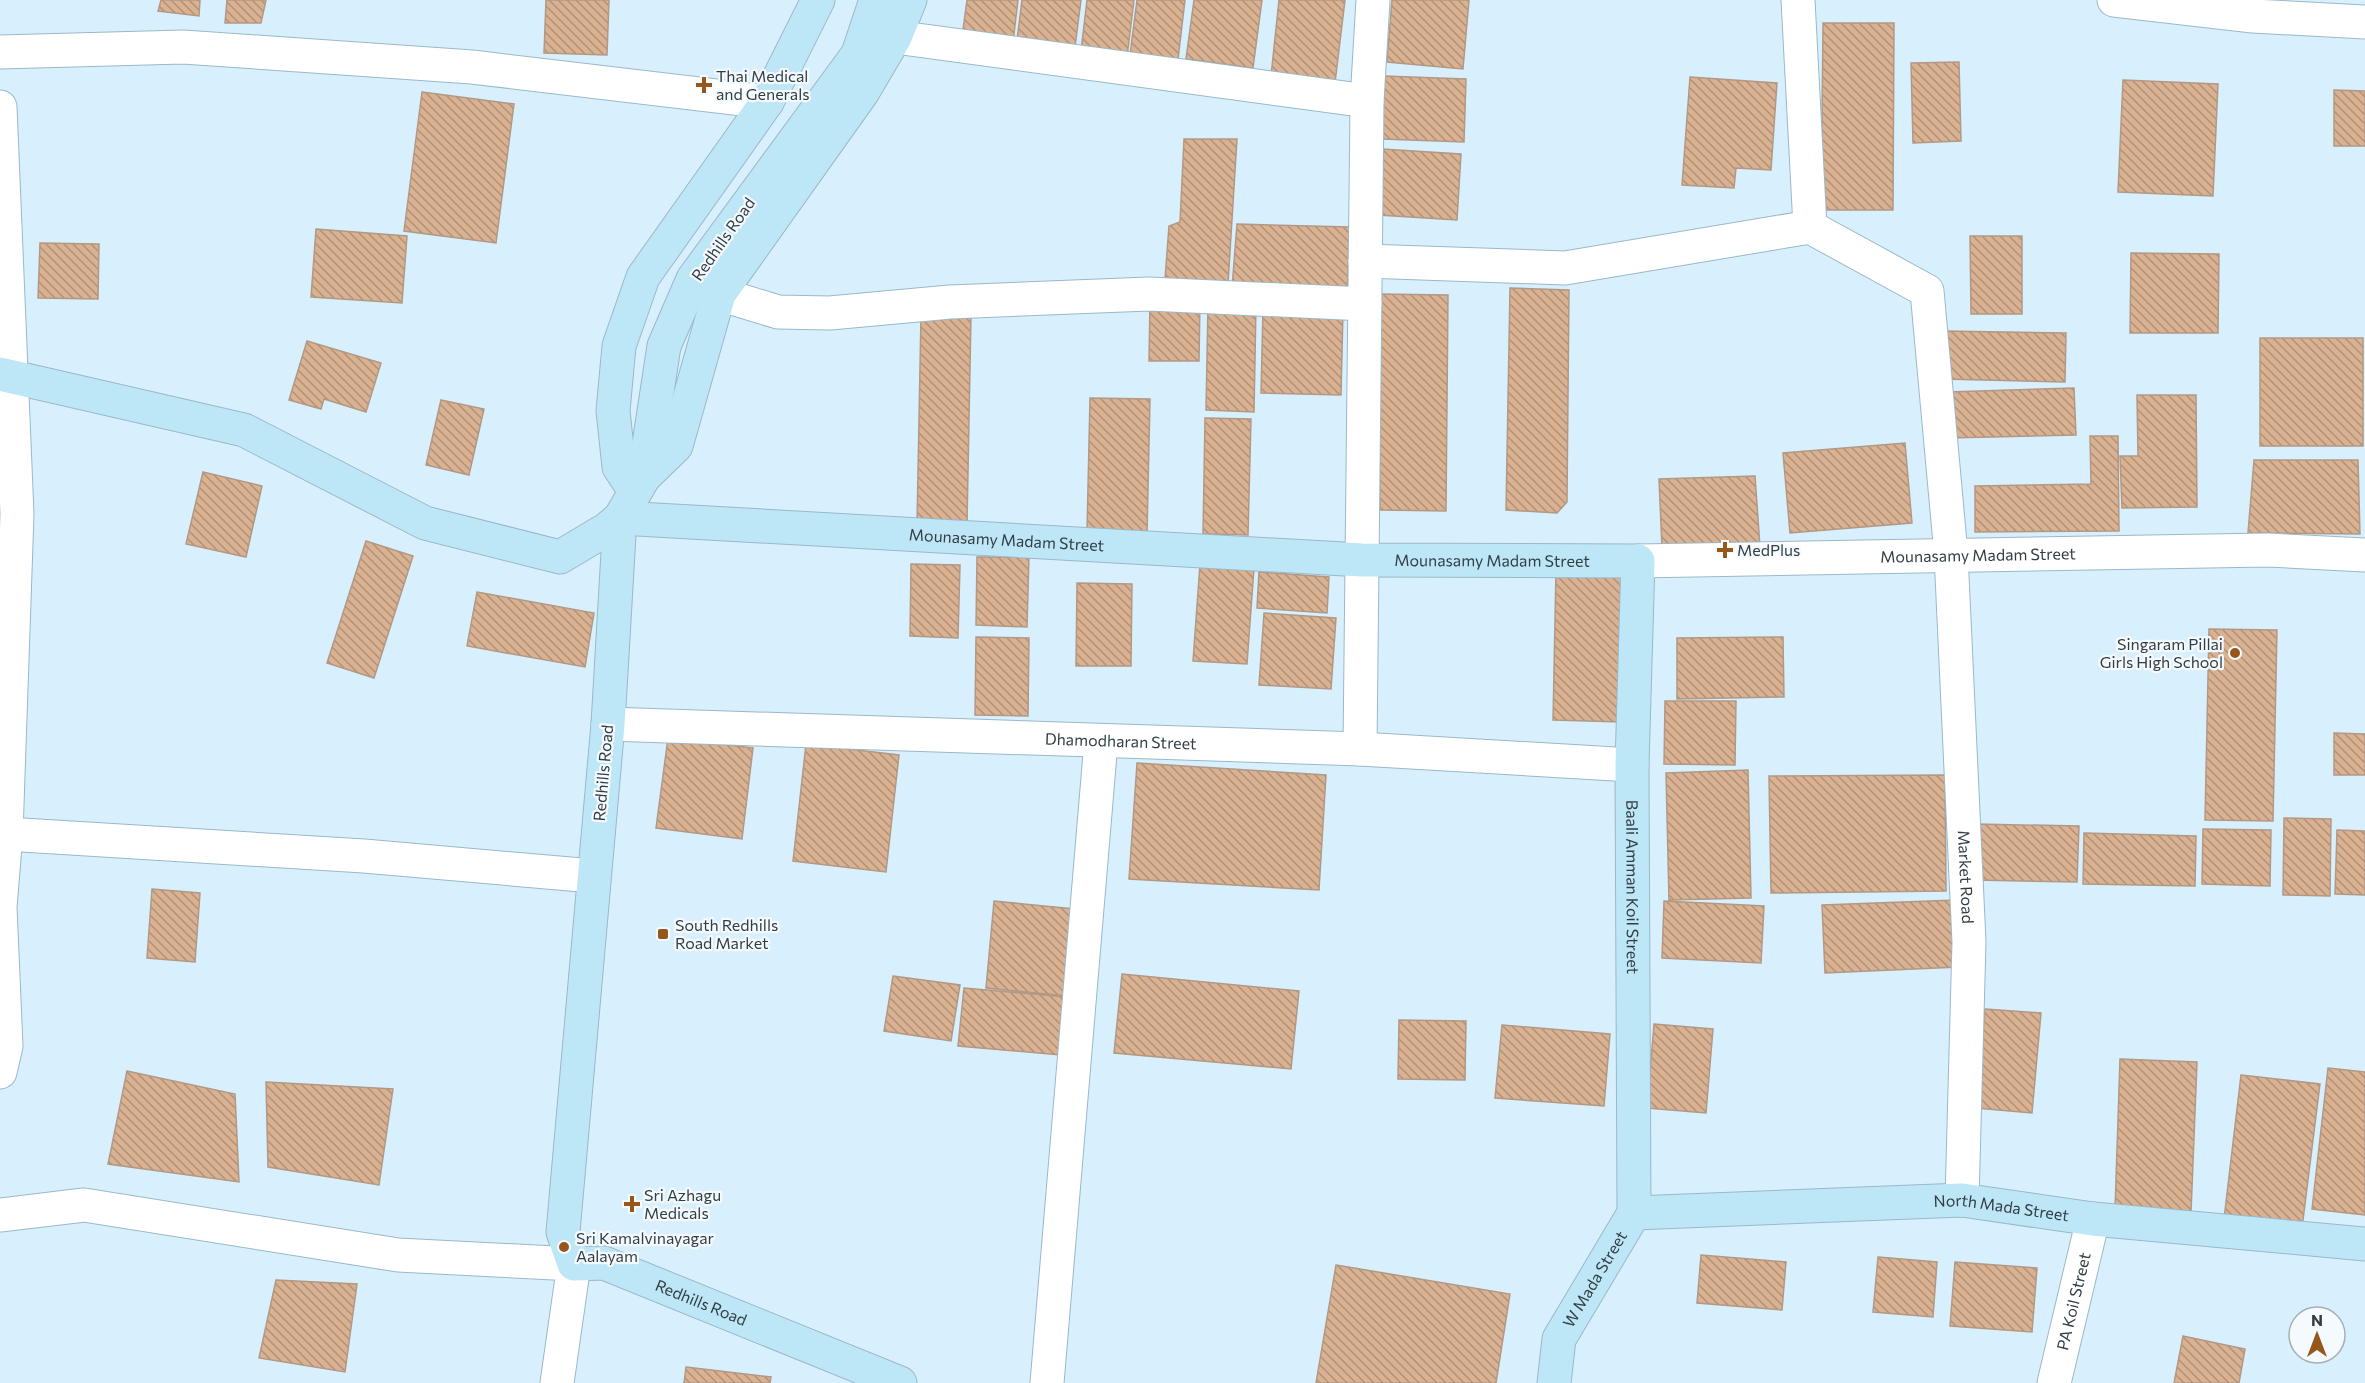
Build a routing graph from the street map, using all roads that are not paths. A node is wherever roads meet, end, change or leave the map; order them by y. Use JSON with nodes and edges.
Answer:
{"nodes":[{"id":1,"x":818,"y":0,"type":"edge"},
{"id":2,"x":876,"y":0,"type":"edge"},
{"id":3,"x":910,"y":0,"type":"edge"},
{"id":4,"x":1373,"y":0,"type":"edge"},
{"id":5,"x":1798,"y":0,"type":"edge"},
{"id":6,"x":2114,"y":0,"type":"edge"},
{"id":7,"x":2365,"y":22,"type":"edge"},
{"id":8,"x":895,"y":37,"type":"junction"},
{"id":9,"x":0,"y":52,"type":"edge"},
{"id":10,"x":1367,"y":101,"type":"junction"},
{"id":11,"x":767,"y":102,"type":"junction"},
{"id":12,"x":0,"y":107,"type":"edge"},
{"id":13,"x":1810,"y":226,"type":"junction"},
{"id":14,"x":1365,"y":261,"type":"junction"},
{"id":15,"x":719,"y":294,"type":"junction"},
{"id":16,"x":1365,"y":304,"type":"junction"},
{"id":17,"x":5,"y":375,"type":"edge"},
{"id":18,"x":633,"y":495,"type":"junction"},
{"id":19,"x":1951,"y":554,"type":"junction"},
{"id":20,"x":2365,"y":555,"type":"edge"},
{"id":21,"x":1362,"y":560,"type":"junction"},
{"id":22,"x":1638,"y":561,"type":"junction"},
{"id":23,"x":609,"y":724,"type":"junction"},
{"id":24,"x":1101,"y":742,"type":"junction"},
{"id":25,"x":1360,"y":750,"type":"junction"},
{"id":26,"x":1632,"y":765,"type":"junction"},
{"id":27,"x":6,"y":834,"type":"junction"},
{"id":28,"x":593,"y":876,"type":"junction"},
{"id":29,"x":0,"y":1072,"type":"edge"},
{"id":30,"x":1962,"y":1200,"type":"junction"},
{"id":31,"x":1634,"y":1213,"type":"junction"},
{"id":32,"x":0,"y":1215,"type":"edge"},
{"id":33,"x":2093,"y":1219,"type":"junction"},
{"id":34,"x":2365,"y":1244,"type":"edge"},
{"id":35,"x":574,"y":1264,"type":"junction"},
{"id":36,"x":557,"y":1383,"type":"edge"},
{"id":37,"x":900,"y":1383,"type":"edge"},
{"id":38,"x":1047,"y":1383,"type":"edge"},
{"id":39,"x":1554,"y":1383,"type":"edge"},
{"id":40,"x":2054,"y":1383,"type":"edge"}],
"edges":[{"from":1,"to":11,"type":"street"},
{"from":2,"to":18,"type":"street","name":"Redhills Road"},
{"from":3,"to":8,"type":"street"},
{"from":4,"to":10,"type":"street"},
{"from":5,"to":13,"type":"street"},
{"from":6,"to":7,"type":"street"},
{"from":8,"to":10,"type":"street"},
{"from":8,"to":15,"type":"street"},
{"from":9,"to":11,"type":"street"},
{"from":10,"to":14,"type":"street"},
{"from":11,"to":18,"type":"street"},
{"from":12,"to":17,"type":"street"},
{"from":13,"to":14,"type":"street"},
{"from":13,"to":19,"type":"street","name":"Market Road"},
{"from":14,"to":16,"type":"street"},
{"from":15,"to":16,"type":"street"},
{"from":15,"to":18,"type":"street"},
{"from":16,"to":21,"type":"street"},
{"from":17,"to":18,"type":"street"},
{"from":17,"to":27,"type":"street"},
{"from":18,"to":21,"type":"street","name":"Mounasamy Madam Street"},
{"from":18,"to":23,"type":"street","name":"Redhills Road"},
{"from":19,"to":20,"type":"street","name":"Mounasamy Madam Street"},
{"from":19,"to":22,"type":"street","name":"Mounasamy Madam Street"},
{"from":19,"to":30,"type":"street","name":"Market Road"},
{"from":21,"to":22,"type":"street","name":"Mounasamy Madam Street"},
{"from":21,"to":25,"type":"street"},
{"from":22,"to":26,"type":"street","name":"Baali Amman Koil Street"},
{"from":23,"to":24,"type":"street","name":"Dhamodharan Street"},
{"from":23,"to":28,"type":"street","name":"Redhills Road"},
{"from":24,"to":25,"type":"street","name":"Dhamodharan Street"},
{"from":24,"to":38,"type":"street"},
{"from":25,"to":26,"type":"street","name":"Dhamodharan Street"},
{"from":26,"to":31,"type":"street","name":"Baali Amman Koil Street"},
{"from":27,"to":28,"type":"street"},
{"from":27,"to":29,"type":"street"},
{"from":28,"to":35,"type":"street","name":"Redhills Road"},
{"from":30,"to":31,"type":"street","name":"North Mada Street"},
{"from":30,"to":33,"type":"street","name":"North Mada Street"},
{"from":31,"to":39,"type":"street","name":"W Mada Street"},
{"from":32,"to":35,"type":"street"},
{"from":33,"to":34,"type":"street","name":"North Mada Street"},
{"from":33,"to":40,"type":"street","name":"PA Koil Street"},
{"from":35,"to":36,"type":"street"},
{"from":35,"to":37,"type":"street","name":"Redhills Road"}]}
